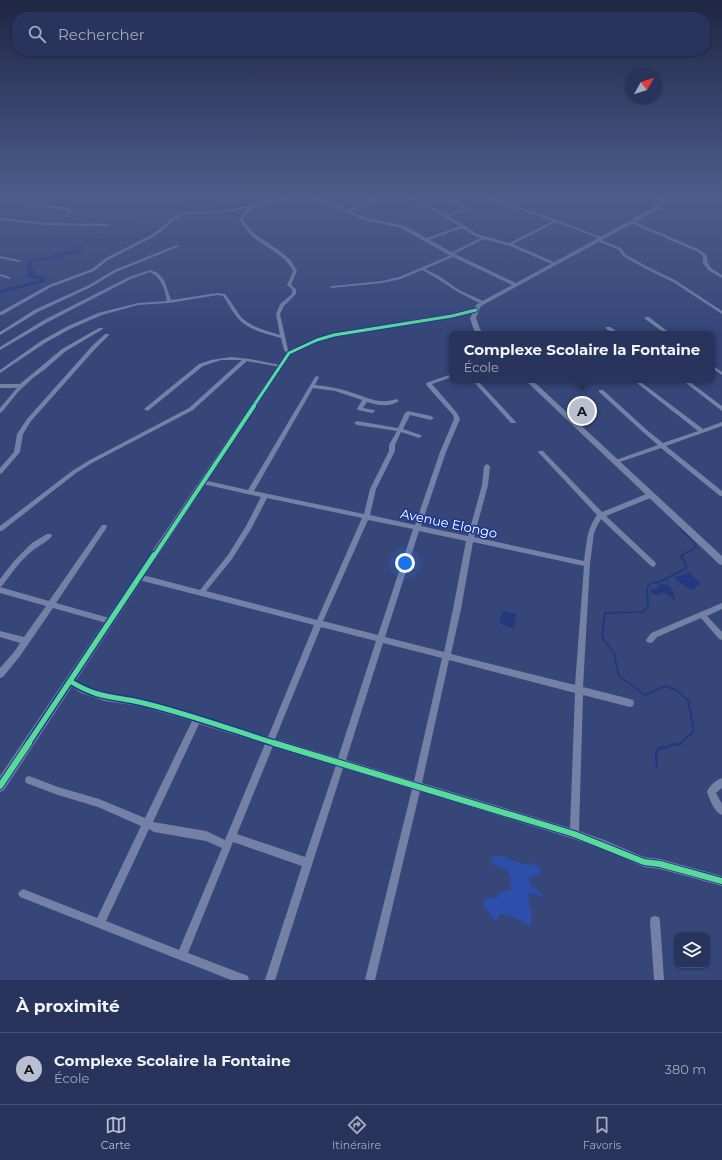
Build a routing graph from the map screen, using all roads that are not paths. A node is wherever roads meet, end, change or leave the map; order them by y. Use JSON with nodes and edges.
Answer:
{"nodes":[{"id":1,"x":143,"y":241,"type":"edge"},
{"id":2,"x":260,"y":241,"type":"edge"},
{"id":3,"x":426,"y":241,"type":"edge"},
{"id":4,"x":478,"y":241,"type":"edge"},
{"id":5,"x":493,"y":241,"type":"edge"},
{"id":6,"x":517,"y":241,"type":"edge"},
{"id":7,"x":597,"y":241,"type":"edge"},
{"id":8,"x":603,"y":241,"type":"edge"},
{"id":9,"x":675,"y":241,"type":"edge"},
{"id":10,"x":509,"y":245,"type":"dead end"},
{"id":11,"x":178,"y":246,"type":"dead end"},
{"id":12,"x":452,"y":254,"type":"junction"},
{"id":13,"x":0,"y":257,"type":"edge"},
{"id":14,"x":19,"y":261,"type":"dead end"},
{"id":15,"x":555,"y":264,"type":"junction"},
{"id":16,"x":423,"y":269,"type":"junction"},
{"id":17,"x":0,"y":275,"type":"edge"},
{"id":18,"x":722,"y":276,"type":"edge"},
{"id":19,"x":9,"y":278,"type":"dead end"},
{"id":20,"x":516,"y":285,"type":"junction"},
{"id":21,"x":332,"y":287,"type":"dead end"},
{"id":22,"x":169,"y":302,"type":"junction"},
{"id":23,"x":483,"y":303,"type":"junction"},
{"id":24,"x":476,"y":310,"type":"junction"},
{"id":25,"x":722,"y":313,"type":"edge"},
{"id":26,"x":0,"y":314,"type":"edge"},
{"id":27,"x":647,"y":318,"type":"dead end"},
{"id":28,"x":608,"y":328,"type":"dead end"},
{"id":29,"x":101,"y":329,"type":"dead end"},
{"id":30,"x":479,"y":331,"type":"edge"},
{"id":31,"x":614,"y":331,"type":"edge"},
{"id":32,"x":665,"y":331,"type":"edge"},
{"id":33,"x":0,"y":334,"type":"edge"},
{"id":34,"x":107,"y":335,"type":"dead end"},
{"id":35,"x":283,"y":337,"type":"junction"},
{"id":36,"x":0,"y":349,"type":"edge"},
{"id":37,"x":289,"y":353,"type":"junction"},
{"id":38,"x":246,"y":360,"type":"junction"},
{"id":39,"x":280,"y":366,"type":"junction"},
{"id":40,"x":0,"y":372,"type":"edge"},
{"id":41,"x":449,"y":376,"type":"edge"},
{"id":42,"x":318,"y":377,"type":"dead end"},
{"id":43,"x":477,"y":383,"type":"edge"},
{"id":44,"x":531,"y":383,"type":"edge"},
{"id":45,"x":639,"y":383,"type":"edge"},
{"id":46,"x":688,"y":383,"type":"edge"},
{"id":47,"x":0,"y":386,"type":"edge"},
{"id":48,"x":22,"y":386,"type":"junction"},
{"id":49,"x":313,"y":386,"type":"junction"},
{"id":50,"x":600,"y":391,"type":"dead end"},
{"id":51,"x":365,"y":400,"type":"junction"},
{"id":52,"x":396,"y":401,"type":"dead end"},
{"id":53,"x":147,"y":409,"type":"dead end"},
{"id":54,"x":722,"y":409,"type":"edge"},
{"id":55,"x":372,"y":410,"type":"dead end"},
{"id":56,"x":0,"y":411,"type":"edge"},
{"id":57,"x":431,"y":418,"type":"dead end"},
{"id":58,"x":356,"y":422,"type":"dead end"},
{"id":59,"x":513,"y":422,"type":"dead end"},
{"id":60,"x":722,"y":424,"type":"edge"},
{"id":61,"x":400,"y":430,"type":"junction"},
{"id":62,"x":702,"y":431,"type":"junction"},
{"id":63,"x":419,"y":436,"type":"dead end"},
{"id":64,"x":662,"y":445,"type":"junction"},
{"id":65,"x":541,"y":452,"type":"dead end"},
{"id":66,"x":615,"y":462,"type":"junction"},
{"id":67,"x":487,"y":466,"type":"dead end"},
{"id":68,"x":0,"y":472,"type":"edge"},
{"id":69,"x":203,"y":482,"type":"junction"},
{"id":70,"x":250,"y":492,"type":"junction"},
{"id":71,"x":651,"y":494,"type":"junction"},
{"id":72,"x":722,"y":494,"type":"edge"},
{"id":73,"x":265,"y":495,"type":"junction"},
{"id":74,"x":601,"y":515,"type":"junction"},
{"id":75,"x":366,"y":517,"type":"junction"},
{"id":76,"x":104,"y":527,"type":"dead end"},
{"id":77,"x":417,"y":528,"type":"junction"},
{"id":78,"x":0,"y":529,"type":"edge"},
{"id":79,"x":49,"y":536,"type":"dead end"},
{"id":80,"x":470,"y":539,"type":"junction"},
{"id":81,"x":722,"y":561,"type":"edge"},
{"id":82,"x":587,"y":564,"type":"junction"},
{"id":83,"x":653,"y":564,"type":"dead end"},
{"id":84,"x":139,"y":577,"type":"junction"},
{"id":85,"x":0,"y":584,"type":"edge"},
{"id":86,"x":0,"y":590,"type":"edge"},
{"id":87,"x":202,"y":593,"type":"junction"},
{"id":88,"x":52,"y":604,"type":"junction"},
{"id":89,"x":722,"y":606,"type":"edge"},
{"id":90,"x":702,"y":615,"type":"junction"},
{"id":91,"x":110,"y":621,"type":"junction"},
{"id":92,"x":319,"y":623,"type":"junction"},
{"id":93,"x":0,"y":634,"type":"edge"},
{"id":94,"x":722,"y":637,"type":"edge"},
{"id":95,"x":381,"y":639,"type":"junction"},
{"id":96,"x":650,"y":640,"type":"dead end"},
{"id":97,"x":26,"y":641,"type":"junction"},
{"id":98,"x":446,"y":656,"type":"junction"},
{"id":99,"x":0,"y":674,"type":"edge"},
{"id":100,"x":70,"y":681,"type":"junction"},
{"id":101,"x":579,"y":690,"type":"junction"},
{"id":102,"x":630,"y":703,"type":"dead end"},
{"id":103,"x":197,"y":719,"type":"junction"},
{"id":104,"x":270,"y":742,"type":"junction"},
{"id":105,"x":341,"y":762,"type":"junction"},
{"id":106,"x":29,"y":780,"type":"dead end"},
{"id":107,"x":722,"y":782,"type":"edge"},
{"id":108,"x":0,"y":786,"type":"edge"},
{"id":109,"x":417,"y":786,"type":"junction"},
{"id":110,"x":722,"y":812,"type":"edge"},
{"id":111,"x":147,"y":824,"type":"junction"},
{"id":112,"x":574,"y":834,"type":"junction"},
{"id":113,"x":229,"y":842,"type":"junction"},
{"id":114,"x":308,"y":863,"type":"junction"},
{"id":115,"x":722,"y":881,"type":"edge"},
{"id":116,"x":24,"y":894,"type":"dead end"},
{"id":117,"x":655,"y":921,"type":"dead end"},
{"id":118,"x":99,"y":924,"type":"junction"},
{"id":119,"x":182,"y":956,"type":"junction"},
{"id":120,"x":244,"y":980,"type":"edge"},
{"id":121,"x":270,"y":980,"type":"edge"},
{"id":122,"x":370,"y":980,"type":"edge"},
{"id":123,"x":660,"y":980,"type":"edge"}],
"edges":[{"from":1,"to":26,"type":"street"},
{"from":2,"to":35,"type":"street"},
{"from":3,"to":12,"type":"street"},
{"from":4,"to":12,"type":"street"},
{"from":5,"to":15,"type":"street"},
{"from":6,"to":10,"type":"street"},
{"from":7,"to":15,"type":"street"},
{"from":8,"to":25,"type":"street"},
{"from":9,"to":18,"type":"street"},
{"from":11,"to":33,"type":"street"},
{"from":12,"to":16,"type":"street"},
{"from":12,"to":20,"type":"street"},
{"from":13,"to":14,"type":"street"},
{"from":15,"to":20,"type":"street"},
{"from":16,"to":21,"type":"street"},
{"from":16,"to":23,"type":"street"},
{"from":17,"to":19,"type":"street"},
{"from":20,"to":23,"type":"street"},
{"from":22,"to":35,"type":"street"},
{"from":22,"to":36,"type":"street"},
{"from":22,"to":40,"type":"street"},
{"from":23,"to":24,"type":"street"},
{"from":24,"to":30,"type":"street"},
{"from":24,"to":37,"type":"street"},
{"from":27,"to":32,"type":"street"},
{"from":28,"to":31,"type":"street"},
{"from":29,"to":48,"type":"street"},
{"from":34,"to":68,"type":"street"},
{"from":35,"to":37,"type":"street"},
{"from":37,"to":39,"type":"street"},
{"from":38,"to":39,"type":"street"},
{"from":38,"to":53,"type":"street"},
{"from":38,"to":78,"type":"street"},
{"from":39,"to":69,"type":"street"},
{"from":41,"to":77,"type":"street"},
{"from":42,"to":49,"type":"street"},
{"from":43,"to":59,"type":"street"},
{"from":44,"to":66,"type":"street"},
{"from":45,"to":62,"type":"street"},
{"from":46,"to":54,"type":"street"},
{"from":47,"to":48,"type":"street"},
{"from":48,"to":56,"type":"street"},
{"from":49,"to":51,"type":"street"},
{"from":49,"to":70,"type":"street"},
{"from":50,"to":64,"type":"street"},
{"from":51,"to":52,"type":"street"},
{"from":51,"to":55,"type":"street"},
{"from":57,"to":61,"type":"street"},
{"from":58,"to":61,"type":"street"},
{"from":60,"to":62,"type":"street"},
{"from":61,"to":63,"type":"street"},
{"from":61,"to":75,"type":"street"},
{"from":62,"to":64,"type":"street"},
{"from":64,"to":66,"type":"street"},
{"from":64,"to":72,"type":"street"},
{"from":65,"to":74,"type":"street"},
{"from":66,"to":71,"type":"street"},
{"from":67,"to":80,"type":"street"},
{"from":69,"to":70,"type":"street","name":"Avenue Elongo"},
{"from":69,"to":84,"type":"street"},
{"from":70,"to":73,"type":"street","name":"Avenue Elongo"},
{"from":71,"to":74,"type":"street"},
{"from":71,"to":81,"type":"street"},
{"from":73,"to":75,"type":"street","name":"Avenue Elongo"},
{"from":73,"to":87,"type":"street"},
{"from":74,"to":82,"type":"street"},
{"from":74,"to":83,"type":"street"},
{"from":75,"to":77,"type":"street","name":"Avenue Elongo"},
{"from":75,"to":92,"type":"street"},
{"from":76,"to":88,"type":"street"},
{"from":77,"to":80,"type":"street","name":"Avenue Elongo"},
{"from":77,"to":95,"type":"street"},
{"from":79,"to":85,"type":"street"},
{"from":80,"to":82,"type":"street","name":"Avenue Elongo"},
{"from":80,"to":98,"type":"street"},
{"from":82,"to":101,"type":"street"},
{"from":84,"to":87,"type":"street"},
{"from":84,"to":91,"type":"street"},
{"from":86,"to":88,"type":"street"},
{"from":87,"to":92,"type":"street"},
{"from":88,"to":91,"type":"street"},
{"from":88,"to":97,"type":"street"},
{"from":89,"to":90,"type":"street"},
{"from":90,"to":94,"type":"street"},
{"from":90,"to":96,"type":"street"},
{"from":91,"to":100,"type":"street"},
{"from":92,"to":95,"type":"street"},
{"from":92,"to":104,"type":"street"},
{"from":93,"to":97,"type":"street"},
{"from":95,"to":98,"type":"street"},
{"from":95,"to":105,"type":"street"},
{"from":97,"to":99,"type":"street"},
{"from":98,"to":101,"type":"street"},
{"from":98,"to":109,"type":"street"},
{"from":100,"to":103,"type":"street"},
{"from":100,"to":108,"type":"street"},
{"from":101,"to":102,"type":"street"},
{"from":101,"to":112,"type":"street"},
{"from":103,"to":104,"type":"street"},
{"from":103,"to":111,"type":"street"},
{"from":104,"to":105,"type":"street"},
{"from":104,"to":113,"type":"street"},
{"from":105,"to":109,"type":"street"},
{"from":105,"to":114,"type":"street"},
{"from":106,"to":111,"type":"street"},
{"from":107,"to":110,"type":"street"},
{"from":109,"to":112,"type":"street"},
{"from":109,"to":122,"type":"street"},
{"from":111,"to":113,"type":"street"},
{"from":111,"to":118,"type":"street"},
{"from":112,"to":115,"type":"street"},
{"from":113,"to":114,"type":"street"},
{"from":113,"to":119,"type":"street"},
{"from":114,"to":121,"type":"street"},
{"from":116,"to":118,"type":"street"},
{"from":117,"to":123,"type":"street"},
{"from":118,"to":119,"type":"street"},
{"from":119,"to":120,"type":"street"}]}
